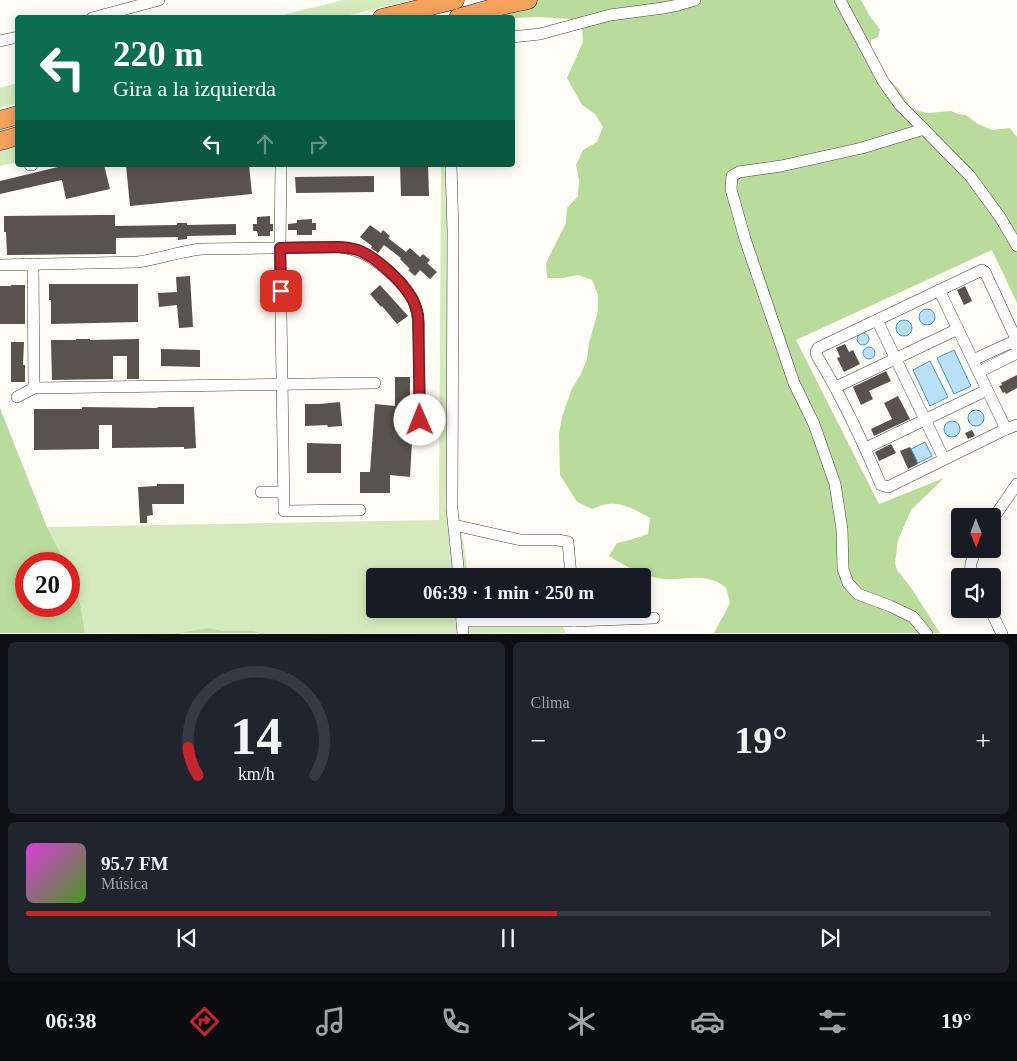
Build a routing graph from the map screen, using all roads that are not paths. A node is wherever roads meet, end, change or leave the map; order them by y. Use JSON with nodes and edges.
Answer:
{"nodes":[{"id":1,"x":159,"y":0,"type":"edge"},
{"id":2,"x":455,"y":0,"type":"edge"},
{"id":3,"x":528,"y":0,"type":"edge"},
{"id":4,"x":695,"y":0,"type":"edge"},
{"id":5,"x":840,"y":0,"type":"edge"},
{"id":6,"x":103,"y":15,"type":"edge"},
{"id":7,"x":394,"y":15,"type":"edge"},
{"id":8,"x":468,"y":15,"type":"edge"},
{"id":9,"x":515,"y":37,"type":"edge"},
{"id":10,"x":15,"y":38,"type":"edge"},
{"id":11,"x":0,"y":41,"type":"edge"},
{"id":12,"x":15,"y":116,"type":"edge"},
{"id":13,"x":0,"y":120,"type":"edge"},
{"id":14,"x":924,"y":129,"type":"junction"},
{"id":15,"x":15,"y":137,"type":"edge"},
{"id":16,"x":0,"y":141,"type":"edge"},
{"id":17,"x":281,"y":167,"type":"edge"},
{"id":18,"x":451,"y":167,"type":"edge"},
{"id":19,"x":1017,"y":246,"type":"edge"},
{"id":20,"x":280,"y":248,"type":"junction"},
{"id":21,"x":33,"y":264,"type":"junction"},
{"id":22,"x":0,"y":265,"type":"edge"},
{"id":23,"x":939,"y":290,"type":"junction"},
{"id":24,"x":877,"y":320,"type":"junction"},
{"id":25,"x":958,"y":329,"type":"junction"},
{"id":26,"x":1017,"y":341,"type":"edge"},
{"id":27,"x":1017,"y":345,"type":"edge"},
{"id":28,"x":1017,"y":350,"type":"edge"},
{"id":29,"x":896,"y":358,"type":"junction"},
{"id":30,"x":973,"y":360,"type":"junction"},
{"id":31,"x":978,"y":372,"type":"junction"},
{"id":32,"x":375,"y":383,"type":"dead end"},
{"id":33,"x":282,"y":384,"type":"junction"},
{"id":34,"x":836,"y":387,"type":"junction"},
{"id":35,"x":34,"y":388,"type":"junction"},
{"id":36,"x":988,"y":390,"type":"junction"},
{"id":37,"x":16,"y":397,"type":"dead end"},
{"id":38,"x":420,"y":420,"type":"dead end"},
{"id":39,"x":925,"y":420,"type":"junction"},
{"id":40,"x":1012,"y":427,"type":"edge"},
{"id":41,"x":866,"y":448,"type":"junction"},
{"id":42,"x":944,"y":459,"type":"junction"},
{"id":43,"x":1017,"y":484,"type":"edge"},
{"id":44,"x":261,"y":492,"type":"dead end"},
{"id":45,"x":284,"y":492,"type":"junction"},
{"id":46,"x":1000,"y":508,"type":"edge"},
{"id":47,"x":360,"y":510,"type":"dead end"},
{"id":48,"x":454,"y":525,"type":"junction"},
{"id":49,"x":458,"y":568,"type":"edge"},
{"id":50,"x":570,"y":568,"type":"edge"},
{"id":51,"x":462,"y":618,"type":"edge"},
{"id":52,"x":518,"y":618,"type":"edge"},
{"id":53,"x":651,"y":618,"type":"edge"},
{"id":54,"x":654,"y":618,"type":"dead end"},
{"id":55,"x":994,"y":618,"type":"edge"},
{"id":56,"x":462,"y":621,"type":"junction"},
{"id":57,"x":463,"y":634,"type":"edge"},
{"id":58,"x":927,"y":634,"type":"edge"},
{"id":59,"x":1002,"y":634,"type":"edge"}],
"edges":[{"from":1,"to":6,"type":"street"},
{"from":2,"to":7,"type":"highway"},
{"from":3,"to":8,"type":"highway"},
{"from":4,"to":9,"type":"street"},
{"from":5,"to":14,"type":"street"},
{"from":10,"to":11,"type":"street"},
{"from":12,"to":13,"type":"highway"},
{"from":14,"to":19,"type":"street"},
{"from":14,"to":58,"type":"street"},
{"from":15,"to":16,"type":"highway"},
{"from":17,"to":20,"type":"street"},
{"from":18,"to":48,"type":"street"},
{"from":20,"to":21,"type":"street"},
{"from":20,"to":33,"type":"street"},
{"from":20,"to":38,"type":"street"},
{"from":21,"to":22,"type":"street"},
{"from":21,"to":35,"type":"street"},
{"from":23,"to":24,"type":"street"},
{"from":23,"to":25,"type":"street"},
{"from":23,"to":26,"type":"street"},
{"from":24,"to":29,"type":"street"},
{"from":24,"to":34,"type":"street"},
{"from":25,"to":29,"type":"street"},
{"from":25,"to":30,"type":"street"},
{"from":27,"to":30,"type":"street"},
{"from":28,"to":31,"type":"street"},
{"from":29,"to":34,"type":"street"},
{"from":29,"to":39,"type":"street"},
{"from":30,"to":31,"type":"street"},
{"from":31,"to":36,"type":"street"},
{"from":32,"to":33,"type":"street"},
{"from":33,"to":35,"type":"street"},
{"from":33,"to":45,"type":"street"},
{"from":34,"to":41,"type":"street"},
{"from":35,"to":37,"type":"street"},
{"from":36,"to":39,"type":"street"},
{"from":36,"to":40,"type":"street"},
{"from":39,"to":41,"type":"street"},
{"from":39,"to":42,"type":"street"},
{"from":40,"to":42,"type":"street"},
{"from":41,"to":42,"type":"street"},
{"from":43,"to":46,"type":"street"},
{"from":44,"to":45,"type":"street"},
{"from":45,"to":47,"type":"street"},
{"from":48,"to":49,"type":"street"},
{"from":48,"to":50,"type":"street"},
{"from":51,"to":56,"type":"street"},
{"from":52,"to":56,"type":"street"},
{"from":53,"to":54,"type":"street"},
{"from":55,"to":59,"type":"street"},
{"from":56,"to":57,"type":"street"}]}
